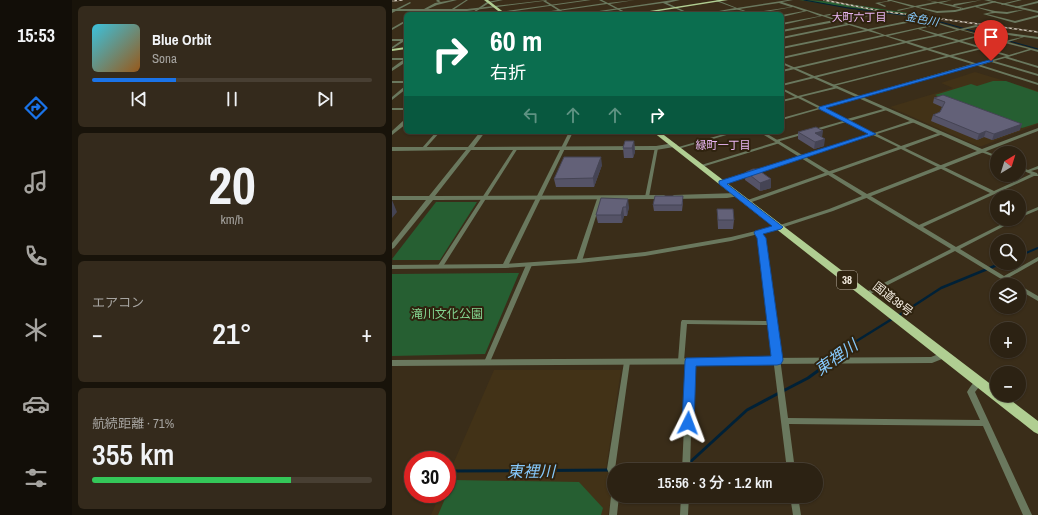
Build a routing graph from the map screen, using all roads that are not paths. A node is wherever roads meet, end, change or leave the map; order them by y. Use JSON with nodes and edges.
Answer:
{"nodes":[{"id":1,"x":456,"y":0,"type":"edge"},
{"id":2,"x":467,"y":0,"type":"edge"},
{"id":3,"x":502,"y":0,"type":"edge"},
{"id":4,"x":544,"y":0,"type":"edge"},
{"id":5,"x":590,"y":0,"type":"edge"},
{"id":6,"x":600,"y":0,"type":"edge"},
{"id":7,"x":634,"y":0,"type":"edge"},
{"id":8,"x":657,"y":0,"type":"edge"},
{"id":9,"x":679,"y":0,"type":"edge"},
{"id":10,"x":726,"y":0,"type":"edge"},
{"id":11,"x":768,"y":0,"type":"edge"},
{"id":12,"x":792,"y":0,"type":"edge"},
{"id":13,"x":889,"y":0,"type":"edge"},
{"id":14,"x":895,"y":0,"type":"edge"},
{"id":15,"x":927,"y":0,"type":"edge"},
{"id":16,"x":951,"y":0,"type":"edge"},
{"id":17,"x":981,"y":0,"type":"edge"},
{"id":18,"x":987,"y":0,"type":"edge"},
{"id":19,"x":1021,"y":0,"type":"edge"},
{"id":20,"x":439,"y":1,"type":"edge"},
{"id":21,"x":487,"y":1,"type":"edge"},
{"id":22,"x":715,"y":1,"type":"edge"},
{"id":23,"x":663,"y":2,"type":"junction"},
{"id":24,"x":776,"y":2,"type":"junction"},
{"id":25,"x":779,"y":2,"type":"junction"},
{"id":26,"x":938,"y":2,"type":"junction"},
{"id":27,"x":995,"y":2,"type":"junction"},
{"id":28,"x":1038,"y":2,"type":"edge"},
{"id":29,"x":410,"y":3,"type":"dead end"},
{"id":30,"x":607,"y":4,"type":"junction"},
{"id":31,"x":1002,"y":4,"type":"junction"},
{"id":32,"x":552,"y":5,"type":"junction"},
{"id":33,"x":884,"y":6,"type":"dead end"},
{"id":34,"x":952,"y":6,"type":"junction"},
{"id":35,"x":494,"y":7,"type":"junction"},
{"id":36,"x":794,"y":7,"type":"junction"},
{"id":37,"x":915,"y":7,"type":"junction"},
{"id":38,"x":974,"y":7,"type":"junction"},
{"id":39,"x":1016,"y":7,"type":"junction"},
{"id":40,"x":675,"y":8,"type":"junction"},
{"id":41,"x":478,"y":9,"type":"junction"},
{"id":42,"x":618,"y":9,"type":"junction"},
{"id":43,"x":736,"y":9,"type":"junction"},
{"id":44,"x":964,"y":9,"type":"junction"},
{"id":45,"x":1026,"y":9,"type":"junction"},
{"id":46,"x":424,"y":10,"type":"junction"},
{"id":47,"x":451,"y":10,"type":"junction"},
{"id":48,"x":560,"y":10,"type":"junction"},
{"id":49,"x":898,"y":10,"type":"dead end"},
{"id":50,"x":393,"y":11,"type":"edge"},
{"id":51,"x":808,"y":11,"type":"junction"},
{"id":52,"x":420,"y":12,"type":"edge"},
{"id":53,"x":448,"y":12,"type":"edge"},
{"id":54,"x":474,"y":12,"type":"edge"},
{"id":55,"x":502,"y":12,"type":"edge"},
{"id":56,"x":509,"y":12,"type":"edge"},
{"id":57,"x":546,"y":12,"type":"edge"},
{"id":58,"x":563,"y":12,"type":"edge"},
{"id":59,"x":595,"y":12,"type":"edge"},
{"id":60,"x":624,"y":12,"type":"edge"},
{"id":61,"x":647,"y":12,"type":"edge"},
{"id":62,"x":685,"y":12,"type":"edge"},
{"id":63,"x":717,"y":12,"type":"edge"},
{"id":64,"x":745,"y":12,"type":"edge"},
{"id":65,"x":763,"y":12,"type":"edge"},
{"id":66,"x":846,"y":12,"type":"dead end"},
{"id":67,"x":995,"y":12,"type":"junction"},
{"id":68,"x":1037,"y":12,"type":"edge"},
{"id":69,"x":881,"y":13,"type":"dead end"},
{"id":70,"x":784,"y":16,"type":"edge"},
{"id":71,"x":823,"y":16,"type":"junction"},
{"id":72,"x":1038,"y":16,"type":"edge"},
{"id":73,"x":837,"y":21,"type":"junction"},
{"id":74,"x":404,"y":22,"type":"edge"},
{"id":75,"x":392,"y":24,"type":"edge"},
{"id":76,"x":401,"y":24,"type":"junction"},
{"id":77,"x":849,"y":24,"type":"junction"},
{"id":78,"x":900,"y":24,"type":"junction"},
{"id":79,"x":939,"y":24,"type":"junction"},
{"id":80,"x":784,"y":25,"type":"edge"},
{"id":81,"x":784,"y":26,"type":"edge"},
{"id":82,"x":392,"y":29,"type":"edge"},
{"id":83,"x":791,"y":29,"type":"junction"},
{"id":84,"x":917,"y":29,"type":"junction"},
{"id":85,"x":960,"y":29,"type":"junction"},
{"id":86,"x":784,"y":30,"type":"edge"},
{"id":87,"x":867,"y":30,"type":"junction"},
{"id":88,"x":998,"y":32,"type":"junction"},
{"id":89,"x":804,"y":33,"type":"junction"},
{"id":90,"x":938,"y":34,"type":"junction"},
{"id":91,"x":809,"y":35,"type":"dead end"},
{"id":92,"x":981,"y":35,"type":"junction"},
{"id":93,"x":885,"y":36,"type":"junction"},
{"id":94,"x":1026,"y":36,"type":"junction"},
{"id":95,"x":784,"y":38,"type":"edge"},
{"id":96,"x":815,"y":38,"type":"dead end"},
{"id":97,"x":1038,"y":38,"type":"edge"},
{"id":98,"x":404,"y":39,"type":"edge"},
{"id":99,"x":392,"y":40,"type":"edge"},
{"id":100,"x":404,"y":40,"type":"edge"},
{"id":101,"x":821,"y":40,"type":"junction"},
{"id":102,"x":959,"y":41,"type":"junction"},
{"id":103,"x":906,"y":42,"type":"junction"},
{"id":104,"x":1005,"y":42,"type":"junction"},
{"id":105,"x":1038,"y":46,"type":"edge"},
{"id":106,"x":404,"y":48,"type":"edge"},
{"id":107,"x":784,"y":48,"type":"edge"},
{"id":108,"x":982,"y":48,"type":"junction"},
{"id":109,"x":392,"y":49,"type":"edge"},
{"id":110,"x":927,"y":49,"type":"junction"},
{"id":111,"x":1031,"y":49,"type":"junction"},
{"id":112,"x":1038,"y":51,"type":"edge"},
{"id":113,"x":949,"y":56,"type":"junction"},
{"id":114,"x":1009,"y":56,"type":"junction"},
{"id":115,"x":1004,"y":57,"type":"junction"},
{"id":116,"x":784,"y":58,"type":"edge"},
{"id":117,"x":392,"y":59,"type":"edge"},
{"id":118,"x":404,"y":60,"type":"edge"},
{"id":119,"x":404,"y":61,"type":"edge"},
{"id":120,"x":991,"y":61,"type":"junction"},
{"id":121,"x":784,"y":64,"type":"edge"},
{"id":122,"x":976,"y":64,"type":"junction"},
{"id":123,"x":1038,"y":67,"type":"edge"},
{"id":124,"x":794,"y":68,"type":"junction"},
{"id":125,"x":392,"y":70,"type":"edge"},
{"id":126,"x":784,"y":70,"type":"edge"},
{"id":127,"x":1026,"y":72,"type":"junction"},
{"id":128,"x":1038,"y":75,"type":"edge"},
{"id":129,"x":1012,"y":76,"type":"junction"},
{"id":130,"x":814,"y":77,"type":"junction"},
{"id":131,"x":392,"y":82,"type":"edge"},
{"id":132,"x":404,"y":82,"type":"edge"},
{"id":133,"x":784,"y":84,"type":"edge"},
{"id":134,"x":1038,"y":84,"type":"edge"},
{"id":135,"x":835,"y":86,"type":"junction"},
{"id":136,"x":404,"y":89,"type":"edge"},
{"id":137,"x":784,"y":90,"type":"edge"},
{"id":138,"x":798,"y":97,"type":"junction"},
{"id":139,"x":860,"y":97,"type":"junction"},
{"id":140,"x":392,"y":99,"type":"edge"},
{"id":141,"x":784,"y":100,"type":"edge"},
{"id":142,"x":821,"y":108,"type":"junction"},
{"id":143,"x":392,"y":109,"type":"edge"},
{"id":144,"x":404,"y":109,"type":"edge"},
{"id":145,"x":886,"y":109,"type":"junction"},
{"id":146,"x":784,"y":118,"type":"edge"},
{"id":147,"x":847,"y":121,"type":"junction"},
{"id":148,"x":914,"y":121,"type":"junction"},
{"id":149,"x":404,"y":123,"type":"edge"},
{"id":150,"x":1038,"y":129,"type":"edge"},
{"id":151,"x":942,"y":133,"type":"junction"},
{"id":152,"x":392,"y":134,"type":"edge"},
{"id":153,"x":436,"y":134,"type":"edge"},
{"id":154,"x":481,"y":134,"type":"edge"},
{"id":155,"x":570,"y":134,"type":"edge"},
{"id":156,"x":659,"y":134,"type":"edge"},
{"id":157,"x":727,"y":134,"type":"edge"},
{"id":158,"x":765,"y":134,"type":"edge"},
{"id":159,"x":873,"y":134,"type":"junction"},
{"id":160,"x":778,"y":142,"type":"junction"},
{"id":161,"x":675,"y":147,"type":"junction"},
{"id":162,"x":516,"y":148,"type":"junction"},
{"id":163,"x":563,"y":148,"type":"junction"},
{"id":164,"x":656,"y":148,"type":"junction"},
{"id":165,"x":902,"y":148,"type":"junction"},
{"id":166,"x":392,"y":149,"type":"edge"},
{"id":167,"x":422,"y":149,"type":"junction"},
{"id":168,"x":469,"y":149,"type":"junction"},
{"id":169,"x":982,"y":151,"type":"junction"},
{"id":170,"x":990,"y":155,"type":"edge"},
{"id":171,"x":802,"y":156,"type":"junction"},
{"id":172,"x":700,"y":166,"type":"junction"},
{"id":173,"x":941,"y":167,"type":"junction"},
{"id":174,"x":1038,"y":167,"type":"edge"},
{"id":175,"x":1028,"y":171,"type":"joint"},
{"id":176,"x":830,"y":173,"type":"junction"},
{"id":177,"x":1037,"y":175,"type":"edge"},
{"id":178,"x":722,"y":183,"type":"junction"},
{"id":179,"x":1001,"y":190,"type":"edge"},
{"id":180,"x":990,"y":191,"type":"edge"},
{"id":181,"x":737,"y":195,"type":"junction"},
{"id":182,"x":990,"y":195,"type":"edge"},
{"id":183,"x":868,"y":196,"type":"junction"},
{"id":184,"x":539,"y":197,"type":"junction"},
{"id":185,"x":600,"y":197,"type":"junction"},
{"id":186,"x":648,"y":197,"type":"junction"},
{"id":187,"x":392,"y":198,"type":"edge"},
{"id":188,"x":430,"y":198,"type":"junction"},
{"id":189,"x":485,"y":198,"type":"junction"},
{"id":190,"x":747,"y":202,"type":"junction"},
{"id":191,"x":1038,"y":208,"type":"edge"},
{"id":192,"x":1026,"y":214,"type":"edge"},
{"id":193,"x":1002,"y":226,"type":"edge"},
{"id":194,"x":778,"y":227,"type":"junction"},
{"id":195,"x":919,"y":227,"type":"junction"},
{"id":196,"x":758,"y":233,"type":"junction"},
{"id":197,"x":392,"y":247,"type":"edge"},
{"id":198,"x":956,"y":249,"type":"junction"},
{"id":199,"x":1038,"y":259,"type":"edge"},
{"id":200,"x":579,"y":261,"type":"junction"},
{"id":201,"x":529,"y":265,"type":"junction"},
{"id":202,"x":505,"y":266,"type":"junction"},
{"id":203,"x":392,"y":267,"type":"edge"},
{"id":204,"x":440,"y":267,"type":"junction"},
{"id":205,"x":1004,"y":278,"type":"joint"},
{"id":206,"x":1026,"y":291,"type":"edge"},
{"id":207,"x":866,"y":294,"type":"junction"},
{"id":208,"x":1038,"y":299,"type":"edge"},
{"id":209,"x":771,"y":323,"type":"junction"},
{"id":210,"x":944,"y":355,"type":"junction"},
{"id":211,"x":777,"y":360,"type":"junction"},
{"id":212,"x":686,"y":361,"type":"junction"},
{"id":213,"x":487,"y":362,"type":"junction"},
{"id":214,"x":627,"y":362,"type":"junction"},
{"id":215,"x":392,"y":363,"type":"edge"},
{"id":216,"x":979,"y":382,"type":"junction"},
{"id":217,"x":784,"y":421,"type":"junction"},
{"id":218,"x":984,"y":423,"type":"junction"},
{"id":219,"x":1038,"y":428,"type":"edge"},
{"id":220,"x":612,"y":463,"type":"edge"},
{"id":221,"x":686,"y":463,"type":"edge"},
{"id":222,"x":790,"y":463,"type":"edge"},
{"id":223,"x":614,"y":503,"type":"edge"},
{"id":224,"x":685,"y":503,"type":"edge"},
{"id":225,"x":795,"y":503,"type":"edge"},
{"id":226,"x":613,"y":515,"type":"edge"},
{"id":227,"x":684,"y":515,"type":"edge"},
{"id":228,"x":797,"y":515,"type":"edge"},
{"id":229,"x":1028,"y":515,"type":"edge"}],
"edges":[{"from":1,"to":20,"type":"street"},
{"from":2,"to":47,"type":"street"},
{"from":3,"to":21,"type":"street"},
{"from":4,"to":32,"type":"street"},
{"from":4,"to":35,"type":"street"},
{"from":5,"to":32,"type":"street"},
{"from":6,"to":30,"type":"street"},
{"from":7,"to":30,"type":"street"},
{"from":8,"to":23,"type":"street"},
{"from":9,"to":23,"type":"street"},
{"from":10,"to":22,"type":"highway"},
{"from":11,"to":24,"type":"street"},
{"from":12,"to":25,"type":"street"},
{"from":13,"to":14,"type":"street"},
{"from":13,"to":33,"type":"street"},
{"from":13,"to":37,"type":"street"},
{"from":15,"to":26,"type":"street"},
{"from":16,"to":26,"type":"street"},
{"from":17,"to":34,"type":"street"},
{"from":18,"to":27,"type":"street"},
{"from":19,"to":31,"type":"street"},
{"from":20,"to":46,"type":"street"},
{"from":21,"to":35,"type":"highway"},
{"from":21,"to":41,"type":"street"},
{"from":22,"to":40,"type":"highway"},
{"from":22,"to":43,"type":"street"},
{"from":23,"to":40,"type":"street"},
{"from":23,"to":42,"type":"street"},
{"from":24,"to":25,"type":"street"},
{"from":24,"to":43,"type":"street"},
{"from":25,"to":36,"type":"street"},
{"from":26,"to":34,"type":"street"},
{"from":26,"to":37,"type":"street"},
{"from":27,"to":31,"type":"street"},
{"from":27,"to":38,"type":"street"},
{"from":28,"to":39,"type":"street"},
{"from":29,"to":50,"type":"street"},
{"from":30,"to":42,"type":"street"},
{"from":30,"to":48,"type":"street"},
{"from":31,"to":39,"type":"street"},
{"from":32,"to":48,"type":"street"},
{"from":32,"to":56,"type":"street"},
{"from":34,"to":44,"type":"street"},
{"from":35,"to":41,"type":"street"},
{"from":35,"to":55,"type":"highway"},
{"from":36,"to":51,"type":"street"},
{"from":36,"to":65,"type":"street"},
{"from":37,"to":44,"type":"street"},
{"from":37,"to":49,"type":"street"},
{"from":38,"to":44,"type":"street"},
{"from":38,"to":67,"type":"street"},
{"from":39,"to":45,"type":"street"},
{"from":40,"to":61,"type":"highway"},
{"from":40,"to":62,"type":"street"},
{"from":41,"to":47,"type":"street"},
{"from":41,"to":54,"type":"street"},
{"from":42,"to":59,"type":"street"},
{"from":42,"to":60,"type":"street"},
{"from":43,"to":63,"type":"street"},
{"from":43,"to":64,"type":"street"},
{"from":45,"to":67,"type":"street"},
{"from":45,"to":68,"type":"street"},
{"from":46,"to":47,"type":"street"},
{"from":46,"to":50,"type":"street"},
{"from":46,"to":52,"type":"street"},
{"from":47,"to":53,"type":"street"},
{"from":48,"to":57,"type":"street"},
{"from":48,"to":58,"type":"street"},
{"from":51,"to":70,"type":"street"},
{"from":51,"to":71,"type":"street"},
{"from":66,"to":71,"type":"street"},
{"from":67,"to":72,"type":"street"},
{"from":69,"to":73,"type":"street"},
{"from":71,"to":73,"type":"street"},
{"from":71,"to":80,"type":"street"},
{"from":73,"to":77,"type":"street"},
{"from":73,"to":83,"type":"street"},
{"from":74,"to":76,"type":"street"},
{"from":75,"to":76,"type":"street"},
{"from":76,"to":82,"type":"street"},
{"from":77,"to":87,"type":"street"},
{"from":77,"to":89,"type":"street"},
{"from":78,"to":79,"type":"street"},
{"from":78,"to":84,"type":"street"},
{"from":78,"to":87,"type":"street"},
{"from":79,"to":84,"type":"street"},
{"from":79,"to":85,"type":"street"},
{"from":81,"to":83,"type":"street"},
{"from":83,"to":86,"type":"street"},
{"from":83,"to":89,"type":"street"},
{"from":84,"to":90,"type":"street"},
{"from":84,"to":93,"type":"street"},
{"from":85,"to":88,"type":"street"},
{"from":85,"to":90,"type":"street"},
{"from":85,"to":92,"type":"street"},
{"from":87,"to":93,"type":"street"},
{"from":87,"to":101,"type":"street"},
{"from":88,"to":92,"type":"street"},
{"from":88,"to":94,"type":"street"},
{"from":89,"to":91,"type":"street"},
{"from":89,"to":95,"type":"street"},
{"from":90,"to":102,"type":"street"},
{"from":90,"to":103,"type":"street"},
{"from":92,"to":102,"type":"street"},
{"from":92,"to":104,"type":"street"},
{"from":93,"to":103,"type":"street"},
{"from":93,"to":116,"type":"street"},
{"from":94,"to":97,"type":"street"},
{"from":94,"to":104,"type":"street"},
{"from":96,"to":101,"type":"street"},
{"from":98,"to":99,"type":"street"},
{"from":100,"to":109,"type":"street"},
{"from":101,"to":107,"type":"street"},
{"from":102,"to":108,"type":"street"},
{"from":102,"to":110,"type":"street"},
{"from":103,"to":110,"type":"street"},
{"from":103,"to":124,"type":"street"},
{"from":104,"to":108,"type":"street"},
{"from":104,"to":111,"type":"street"},
{"from":105,"to":111,"type":"street"},
{"from":106,"to":109,"type":"highway"},
{"from":108,"to":113,"type":"street"},
{"from":108,"to":114,"type":"street"},
{"from":110,"to":113,"type":"street"},
{"from":110,"to":130,"type":"street"},
{"from":111,"to":112,"type":"street"},
{"from":111,"to":114,"type":"street"},
{"from":113,"to":122,"type":"street"},
{"from":113,"to":135,"type":"street"},
{"from":114,"to":115,"type":"street"},
{"from":115,"to":120,"type":"street"},
{"from":115,"to":123,"type":"street"},
{"from":117,"to":118,"type":"street"},
{"from":119,"to":125,"type":"street"},
{"from":120,"to":122,"type":"street"},
{"from":120,"to":127,"type":"street"},
{"from":121,"to":124,"type":"street"},
{"from":122,"to":129,"type":"street"},
{"from":122,"to":139,"type":"street"},
{"from":123,"to":127,"type":"street"},
{"from":124,"to":126,"type":"street"},
{"from":124,"to":130,"type":"street"},
{"from":127,"to":128,"type":"street"},
{"from":127,"to":129,"type":"street"},
{"from":129,"to":134,"type":"street"},
{"from":130,"to":133,"type":"street"},
{"from":130,"to":135,"type":"street"},
{"from":131,"to":132,"type":"street"},
{"from":135,"to":138,"type":"street"},
{"from":135,"to":139,"type":"street"},
{"from":136,"to":140,"type":"street"},
{"from":137,"to":138,"type":"street"},
{"from":138,"to":141,"type":"street"},
{"from":138,"to":142,"type":"street"},
{"from":139,"to":142,"type":"street"},
{"from":139,"to":145,"type":"street"},
{"from":142,"to":146,"type":"street"},
{"from":142,"to":147,"type":"street"},
{"from":143,"to":144,"type":"street"},
{"from":145,"to":147,"type":"street"},
{"from":145,"to":148,"type":"street"},
{"from":147,"to":159,"type":"street"},
{"from":147,"to":160,"type":"street"},
{"from":148,"to":151,"type":"street"},
{"from":148,"to":159,"type":"street"},
{"from":149,"to":152,"type":"street"},
{"from":150,"to":169,"type":"street"},
{"from":151,"to":165,"type":"street"},
{"from":151,"to":169,"type":"street"},
{"from":153,"to":167,"type":"street"},
{"from":154,"to":168,"type":"street"},
{"from":155,"to":163,"type":"street"},
{"from":156,"to":161,"type":"highway","name":"国道38号","number":"38"},
{"from":157,"to":161,"type":"street"},
{"from":158,"to":160,"type":"street"},
{"from":159,"to":165,"type":"street"},
{"from":159,"to":171,"type":"street"},
{"from":160,"to":171,"type":"street"},
{"from":160,"to":172,"type":"street"},
{"from":161,"to":164,"type":"street"},
{"from":161,"to":172,"type":"highway","name":"国道38号","number":"38"},
{"from":162,"to":163,"type":"street"},
{"from":162,"to":168,"type":"street"},
{"from":162,"to":189,"type":"street"},
{"from":163,"to":164,"type":"street"},
{"from":163,"to":184,"type":"street"},
{"from":164,"to":186,"type":"street"},
{"from":165,"to":173,"type":"street"},
{"from":165,"to":176,"type":"street"},
{"from":166,"to":167,"type":"street"},
{"from":167,"to":168,"type":"street"},
{"from":168,"to":188,"type":"street"},
{"from":169,"to":170,"type":"street"},
{"from":169,"to":173,"type":"street"},
{"from":171,"to":176,"type":"street"},
{"from":171,"to":178,"type":"street"},
{"from":172,"to":178,"type":"highway","name":"国道38号","number":"38"},
{"from":173,"to":180,"type":"street"},
{"from":173,"to":183,"type":"street"},
{"from":174,"to":175,"type":"street"},
{"from":175,"to":177,"type":"street"},
{"from":176,"to":183,"type":"street"},
{"from":176,"to":190,"type":"street"},
{"from":177,"to":179,"type":"street"},
{"from":178,"to":181,"type":"highway","name":"国道38号","number":"38"},
{"from":181,"to":186,"type":"street"},
{"from":181,"to":190,"type":"highway","name":"国道38号","number":"38"},
{"from":182,"to":195,"type":"street"},
{"from":183,"to":194,"type":"street"},
{"from":183,"to":195,"type":"street"},
{"from":184,"to":185,"type":"street"},
{"from":184,"to":189,"type":"street"},
{"from":184,"to":202,"type":"street"},
{"from":185,"to":186,"type":"street"},
{"from":185,"to":200,"type":"street"},
{"from":187,"to":188,"type":"street"},
{"from":188,"to":189,"type":"street"},
{"from":188,"to":197,"type":"street"},
{"from":189,"to":204,"type":"street"},
{"from":190,"to":194,"type":"highway","name":"国道38号","number":"38"},
{"from":191,"to":192,"type":"street"},
{"from":193,"to":198,"type":"street"},
{"from":194,"to":196,"type":"street"},
{"from":194,"to":207,"type":"highway","name":"国道38号","number":"38"},
{"from":195,"to":198,"type":"street"},
{"from":196,"to":200,"type":"street"},
{"from":196,"to":209,"type":"street"},
{"from":198,"to":205,"type":"street"},
{"from":198,"to":207,"type":"street"},
{"from":199,"to":205,"type":"street"},
{"from":200,"to":201,"type":"street"},
{"from":201,"to":202,"type":"street"},
{"from":201,"to":213,"type":"street"},
{"from":202,"to":204,"type":"street"},
{"from":203,"to":204,"type":"street"},
{"from":206,"to":208,"type":"street"},
{"from":207,"to":210,"type":"highway","name":"国道38号","number":"38"},
{"from":209,"to":211,"type":"street"},
{"from":209,"to":212,"type":"street"},
{"from":210,"to":211,"type":"street"},
{"from":210,"to":216,"type":"highway","name":"国道38号","number":"38"},
{"from":211,"to":212,"type":"street"},
{"from":211,"to":217,"type":"street"},
{"from":212,"to":214,"type":"street"},
{"from":212,"to":221,"type":"street"},
{"from":213,"to":214,"type":"street"},
{"from":213,"to":215,"type":"street"},
{"from":214,"to":220,"type":"street"},
{"from":216,"to":218,"type":"street"},
{"from":216,"to":219,"type":"highway","name":"国道38号","number":"38"},
{"from":217,"to":218,"type":"street"},
{"from":217,"to":222,"type":"street"},
{"from":218,"to":229,"type":"street"},
{"from":223,"to":226,"type":"street"},
{"from":224,"to":227,"type":"street"},
{"from":225,"to":228,"type":"street"}]}
